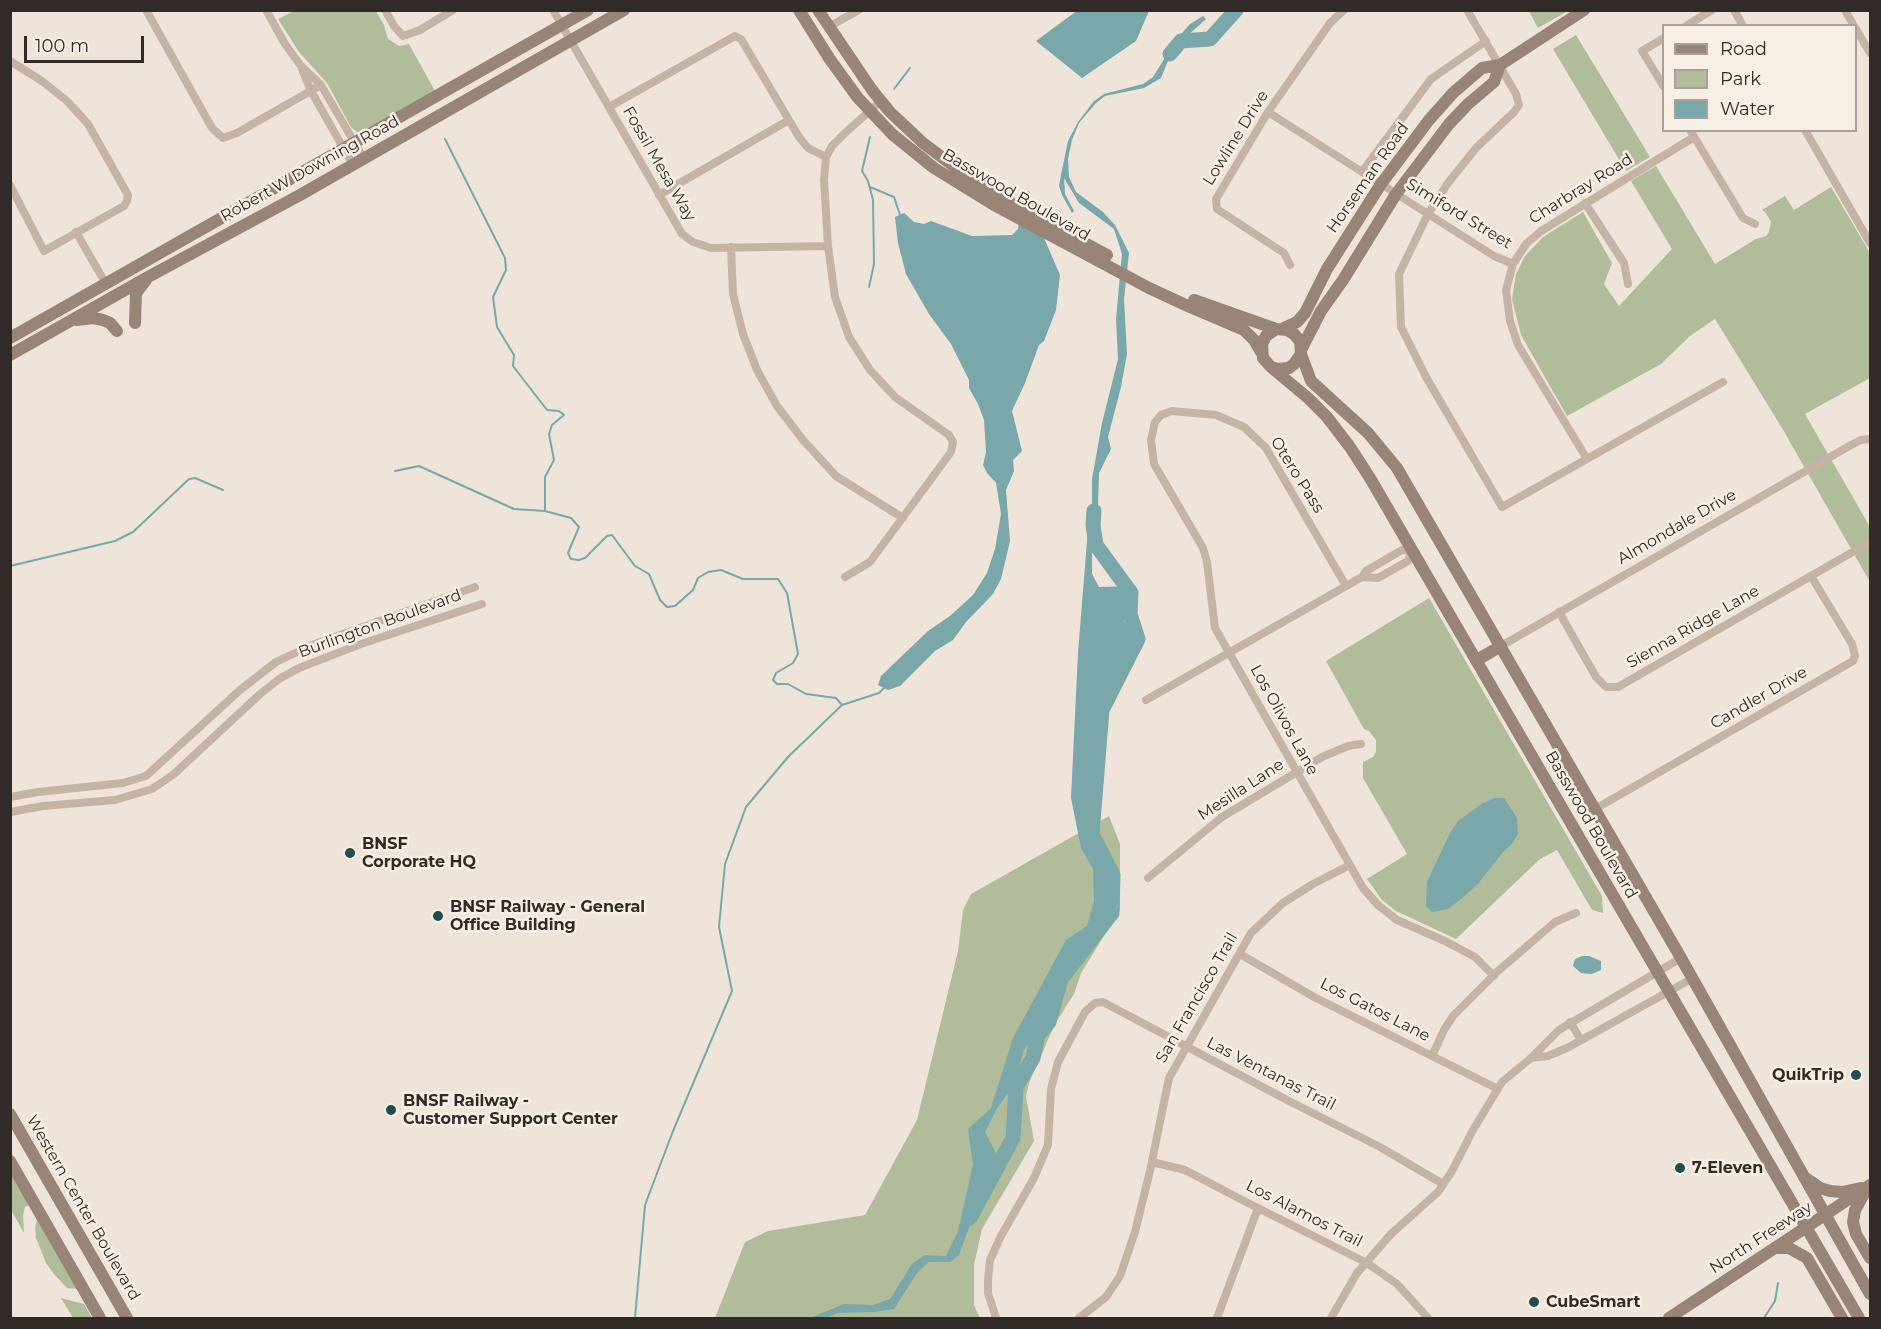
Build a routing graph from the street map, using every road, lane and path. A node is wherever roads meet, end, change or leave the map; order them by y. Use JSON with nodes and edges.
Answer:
{"nodes":[{"id":1,"x":146,"y":10,"type":"edge"},
{"id":2,"x":266,"y":10,"type":"edge"},
{"id":3,"x":385,"y":10,"type":"edge"},
{"id":4,"x":453,"y":10,"type":"edge"},
{"id":5,"x":553,"y":10,"type":"edge"},
{"id":6,"x":588,"y":10,"type":"edge"},
{"id":7,"x":624,"y":10,"type":"edge"},
{"id":8,"x":799,"y":10,"type":"edge"},
{"id":9,"x":818,"y":10,"type":"edge"},
{"id":10,"x":859,"y":10,"type":"edge"},
{"id":11,"x":1344,"y":10,"type":"edge"},
{"id":12,"x":1467,"y":10,"type":"edge"},
{"id":13,"x":1584,"y":10,"type":"edge"},
{"id":14,"x":1712,"y":10,"type":"edge"},
{"id":15,"x":1734,"y":10,"type":"edge"},
{"id":16,"x":1845,"y":10,"type":"edge"},
{"id":17,"x":1689,"y":24,"type":"edge"},
{"id":18,"x":1742,"y":24,"type":"edge"},
{"id":19,"x":1853,"y":24,"type":"edge"},
{"id":20,"x":562,"y":26,"type":"junction"},
{"id":21,"x":830,"y":26,"type":"junction"},
{"id":22,"x":1857,"y":30,"type":"edge"},
{"id":23,"x":1662,"y":39,"type":"edge"},
{"id":24,"x":570,"y":41,"type":"junction"},
{"id":25,"x":1486,"y":41,"type":"junction"},
{"id":26,"x":1870,"y":53,"type":"edge"},
{"id":27,"x":10,"y":61,"type":"edge"},
{"id":28,"x":1500,"y":65,"type":"junction"},
{"id":29,"x":301,"y":66,"type":"junction"},
{"id":30,"x":1662,"y":84,"type":"edge"},
{"id":31,"x":321,"y":85,"type":"junction"},
{"id":32,"x":311,"y":91,"type":"junction"},
{"id":33,"x":881,"y":101,"type":"junction"},
{"id":34,"x":609,"y":107,"type":"junction"},
{"id":35,"x":870,"y":111,"type":"junction"},
{"id":36,"x":1268,"y":112,"type":"junction"},
{"id":37,"x":789,"y":120,"type":"junction"},
{"id":38,"x":1805,"y":132,"type":"edge"},
{"id":39,"x":1692,"y":134,"type":"edge"},
{"id":40,"x":350,"y":147,"type":"junction"},
{"id":41,"x":826,"y":157,"type":"junction"},
{"id":42,"x":358,"y":162,"type":"junction"},
{"id":43,"x":1362,"y":172,"type":"junction"},
{"id":44,"x":1381,"y":184,"type":"junction"},
{"id":45,"x":10,"y":185,"type":"edge"},
{"id":46,"x":1396,"y":194,"type":"junction"},
{"id":47,"x":659,"y":195,"type":"junction"},
{"id":48,"x":997,"y":201,"type":"junction"},
{"id":49,"x":1585,"y":202,"type":"junction"},
{"id":50,"x":1428,"y":214,"type":"junction"},
{"id":51,"x":1755,"y":225,"type":"dead end"},
{"id":52,"x":76,"y":232,"type":"junction"},
{"id":53,"x":1870,"y":243,"type":"edge"},
{"id":54,"x":828,"y":246,"type":"junction"},
{"id":55,"x":731,"y":248,"type":"junction"},
{"id":56,"x":1513,"y":264,"type":"junction"},
{"id":57,"x":1290,"y":266,"type":"dead end"},
{"id":58,"x":148,"y":277,"type":"junction"},
{"id":59,"x":1150,"y":283,"type":"junction"},
{"id":60,"x":106,"y":284,"type":"junction"},
{"id":61,"x":1628,"y":284,"type":"dead end"},
{"id":62,"x":72,"y":320,"type":"junction"},
{"id":63,"x":135,"y":323,"type":"dead end"},
{"id":64,"x":1279,"y":329,"type":"junction"},
{"id":65,"x":117,"y":331,"type":"dead end"},
{"id":66,"x":10,"y":338,"type":"edge"},
{"id":67,"x":1261,"y":352,"type":"junction"},
{"id":68,"x":1301,"y":352,"type":"junction"},
{"id":69,"x":10,"y":355,"type":"edge"},
{"id":70,"x":1271,"y":366,"type":"junction"},
{"id":71,"x":1723,"y":382,"type":"dead end"},
{"id":72,"x":1161,"y":415,"type":"joint"},
{"id":73,"x":1870,"y":439,"type":"edge"},
{"id":74,"x":1587,"y":459,"type":"junction"},
{"id":75,"x":903,"y":518,"type":"junction"},
{"id":76,"x":1870,"y":542,"type":"edge"},
{"id":77,"x":1413,"y":551,"type":"junction"},
{"id":78,"x":1378,"y":564,"type":"junction"},
{"id":79,"x":1384,"y":575,"type":"junction"},
{"id":80,"x":1811,"y":576,"type":"junction"},
{"id":81,"x":845,"y":577,"type":"dead end"},
{"id":82,"x":1362,"y":577,"type":"junction"},
{"id":83,"x":1346,"y":586,"type":"junction"},
{"id":84,"x":475,"y":587,"type":"dead end"},
{"id":85,"x":482,"y":604,"type":"dead end"},
{"id":86,"x":416,"y":608,"type":"junction"},
{"id":87,"x":1559,"y":612,"type":"junction"},
{"id":88,"x":420,"y":625,"type":"junction"},
{"id":89,"x":355,"y":630,"type":"junction"},
{"id":90,"x":361,"y":644,"type":"junction"},
{"id":91,"x":1501,"y":646,"type":"junction"},
{"id":92,"x":1229,"y":653,"type":"junction"},
{"id":93,"x":1477,"y":660,"type":"junction"},
{"id":94,"x":1146,"y":700,"type":"dead end"},
{"id":95,"x":219,"y":710,"type":"junction"},
{"id":96,"x":231,"y":720,"type":"junction"},
{"id":97,"x":1360,"y":744,"type":"dead end"},
{"id":98,"x":1296,"y":773,"type":"junction"},
{"id":99,"x":132,"y":781,"type":"junction"},
{"id":100,"x":24,"y":794,"type":"junction"},
{"id":101,"x":137,"y":794,"type":"junction"},
{"id":102,"x":10,"y":797,"type":"edge"},
{"id":103,"x":1595,"y":809,"type":"junction"},
{"id":104,"x":23,"y":810,"type":"junction"},
{"id":105,"x":10,"y":812,"type":"edge"},
{"id":106,"x":1350,"y":865,"type":"junction"},
{"id":107,"x":1148,"y":878,"type":"dead end"},
{"id":108,"x":1576,"y":913,"type":"dead end"},
{"id":109,"x":1240,"y":954,"type":"junction"},
{"id":110,"x":1681,"y":958,"type":"junction"},
{"id":111,"x":1657,"y":972,"type":"junction"},
{"id":112,"x":1494,"y":976,"type":"junction"},
{"id":113,"x":1693,"y":978,"type":"junction"},
{"id":114,"x":1668,"y":991,"type":"junction"},
{"id":115,"x":1570,"y":1022,"type":"junction"},
{"id":116,"x":1581,"y":1040,"type":"junction"},
{"id":117,"x":1546,"y":1041,"type":"junction"},
{"id":118,"x":1186,"y":1048,"type":"junction"},
{"id":119,"x":1555,"y":1053,"type":"junction"},
{"id":120,"x":1432,"y":1056,"type":"junction"},
{"id":121,"x":1531,"y":1058,"type":"junction"},
{"id":122,"x":1498,"y":1089,"type":"junction"},
{"id":123,"x":12,"y":1122,"type":"edge"},
{"id":124,"x":10,"y":1161,"type":"edge"},
{"id":125,"x":1152,"y":1162,"type":"junction"},
{"id":126,"x":1804,"y":1177,"type":"junction"},
{"id":127,"x":1443,"y":1184,"type":"junction"},
{"id":128,"x":1869,"y":1185,"type":"edge"},
{"id":129,"x":1258,"y":1208,"type":"junction"},
{"id":130,"x":1826,"y":1216,"type":"junction"},
{"id":131,"x":1806,"y":1228,"type":"junction"},
{"id":132,"x":1776,"y":1248,"type":"junction"},
{"id":133,"x":1870,"y":1258,"type":"edge"},
{"id":134,"x":1367,"y":1263,"type":"junction"},
{"id":135,"x":1869,"y":1292,"type":"edge"},
{"id":136,"x":100,"y":1318,"type":"edge"},
{"id":137,"x":127,"y":1318,"type":"edge"},
{"id":138,"x":996,"y":1318,"type":"edge"},
{"id":139,"x":1079,"y":1318,"type":"edge"},
{"id":140,"x":1217,"y":1318,"type":"edge"},
{"id":141,"x":1331,"y":1318,"type":"edge"},
{"id":142,"x":1428,"y":1318,"type":"edge"},
{"id":143,"x":1669,"y":1318,"type":"edge"},
{"id":144,"x":1842,"y":1318,"type":"edge"},
{"id":145,"x":1859,"y":1318,"type":"edge"}],
"edges":[{"from":1,"to":32,"type":"street"},
{"from":2,"to":29,"type":"street"},
{"from":3,"to":4,"type":"street"},
{"from":5,"to":20,"type":"street","name":"Fossil Mesa Way"},
{"from":6,"to":20,"type":"main road","name":"Robert W Downing Road"},
{"from":7,"to":24,"type":"main road","name":"Robert W Downing Road"},
{"from":8,"to":35,"type":"main road","name":"Basswood Boulevard"},
{"from":9,"to":21,"type":"main road","name":"Basswood Boulevard"},
{"from":10,"to":21,"type":"street"},
{"from":11,"to":36,"type":"street","name":"Lowline Drive"},
{"from":12,"to":25,"type":"street"},
{"from":13,"to":28,"type":"main road","name":"Horseman Road"},
{"from":14,"to":17,"type":"street"},
{"from":15,"to":18,"type":"street"},
{"from":16,"to":19,"type":"street"},
{"from":20,"to":24,"type":"street","name":"Fossil Mesa Way"},
{"from":20,"to":40,"type":"main road","name":"Robert W Downing Road"},
{"from":21,"to":33,"type":"main road","name":"Basswood Boulevard"},
{"from":22,"to":26,"type":"street"},
{"from":23,"to":30,"type":"street"},
{"from":24,"to":34,"type":"street","name":"Fossil Mesa Way"},
{"from":24,"to":42,"type":"main road","name":"Robert W Downing Road"},
{"from":25,"to":28,"type":"street"},
{"from":25,"to":43,"type":"street"},
{"from":27,"to":52,"type":"street"},
{"from":28,"to":44,"type":"main road","name":"Horseman Road"},
{"from":28,"to":46,"type":"main road","name":"Horseman Road"},
{"from":28,"to":50,"type":"street"},
{"from":29,"to":31,"type":"street"},
{"from":29,"to":32,"type":"street"},
{"from":31,"to":32,"type":"street"},
{"from":31,"to":40,"type":"street"},
{"from":32,"to":40,"type":"street"},
{"from":33,"to":35,"type":"street"},
{"from":33,"to":48,"type":"main road","name":"Basswood Boulevard"},
{"from":34,"to":37,"type":"street"},
{"from":34,"to":47,"type":"street","name":"Fossil Mesa Way"},
{"from":35,"to":41,"type":"street"},
{"from":35,"to":48,"type":"main road","name":"Basswood Boulevard"},
{"from":36,"to":43,"type":"street","name":"Simiford Street"},
{"from":36,"to":57,"type":"street","name":"Lowline Drive"},
{"from":37,"to":41,"type":"street"},
{"from":37,"to":47,"type":"street"},
{"from":38,"to":53,"type":"street"},
{"from":39,"to":49,"type":"street","name":"Charbray Road"},
{"from":39,"to":51,"type":"street"},
{"from":40,"to":42,"type":"street"},
{"from":40,"to":42,"type":"street"},
{"from":40,"to":60,"type":"main road","name":"Robert W Downing Road"},
{"from":41,"to":54,"type":"street"},
{"from":42,"to":58,"type":"main road","name":"Robert W Downing Road"},
{"from":43,"to":44,"type":"street","name":"Simiford Street"},
{"from":44,"to":46,"type":"street","name":"Simiford Street"},
{"from":44,"to":64,"type":"main road","name":"Horseman Road"},
{"from":45,"to":52,"type":"street"},
{"from":46,"to":50,"type":"street","name":"Simiford Street"},
{"from":46,"to":68,"type":"main road","name":"Horseman Road"},
{"from":47,"to":55,"type":"street","name":"Fossil Mesa Way"},
{"from":48,"to":59,"type":"main road","name":"Basswood Boulevard"},
{"from":49,"to":56,"type":"street","name":"Charbray Road"},
{"from":49,"to":61,"type":"street"},
{"from":50,"to":56,"type":"street","name":"Simiford Street"},
{"from":50,"to":74,"type":"street"},
{"from":52,"to":60,"type":"street"},
{"from":54,"to":55,"type":"street","name":"Fossil Mesa Way"},
{"from":54,"to":75,"type":"street"},
{"from":55,"to":75,"type":"street"},
{"from":56,"to":74,"type":"street","name":"Charbray Road"},
{"from":58,"to":62,"type":"main road","name":"Robert W Downing Road"},
{"from":58,"to":63,"type":"main road"},
{"from":59,"to":64,"type":"main road","name":"Basswood Boulevard"},
{"from":59,"to":67,"type":"main road","name":"Basswood Boulevard"},
{"from":60,"to":66,"type":"main road","name":"Robert W Downing Road"},
{"from":62,"to":65,"type":"main road"},
{"from":62,"to":69,"type":"main road","name":"Robert W Downing Road"},
{"from":64,"to":67,"type":"main road"},
{"from":64,"to":68,"type":"main road"},
{"from":67,"to":70,"type":"main road"},
{"from":68,"to":70,"type":"main road"},
{"from":68,"to":91,"type":"main road","name":"Basswood Boulevard"},
{"from":70,"to":77,"type":"main road","name":"Basswood Boulevard"},
{"from":71,"to":74,"type":"street"},
{"from":72,"to":83,"type":"street","name":"Otero Pass"},
{"from":72,"to":92,"type":"street","name":"Los Olivos Lane"},
{"from":73,"to":87,"type":"street","name":"Almondale Drive"},
{"from":75,"to":81,"type":"street"},
{"from":76,"to":80,"type":"street","name":"Sienna Ridge Lane"},
{"from":77,"to":78,"type":"street"},
{"from":77,"to":79,"type":"street"},
{"from":77,"to":93,"type":"main road","name":"Basswood Boulevard"},
{"from":78,"to":79,"type":"street"},
{"from":78,"to":82,"type":"street"},
{"from":79,"to":82,"type":"street"},
{"from":80,"to":87,"type":"street","name":"Sienna Ridge Lane"},
{"from":80,"to":103,"type":"street","name":"Candler Drive"},
{"from":82,"to":83,"type":"street"},
{"from":83,"to":92,"type":"street"},
{"from":84,"to":86,"type":"street","name":"Burlington Boulevard"},
{"from":85,"to":88,"type":"street","name":"Burlington Boulevard"},
{"from":86,"to":88,"type":"street"},
{"from":86,"to":89,"type":"street","name":"Burlington Boulevard"},
{"from":87,"to":91,"type":"street","name":"Almondale Drive"},
{"from":88,"to":90,"type":"street","name":"Burlington Boulevard"},
{"from":89,"to":90,"type":"street"},
{"from":89,"to":95,"type":"street","name":"Burlington Boulevard"},
{"from":90,"to":96,"type":"street","name":"Burlington Boulevard"},
{"from":91,"to":93,"type":"main road"},
{"from":91,"to":103,"type":"main road","name":"Basswood Boulevard"},
{"from":92,"to":94,"type":"street"},
{"from":92,"to":98,"type":"street","name":"Los Olivos Lane"},
{"from":93,"to":111,"type":"main road","name":"Basswood Boulevard"},
{"from":95,"to":96,"type":"street"},
{"from":95,"to":99,"type":"street","name":"Burlington Boulevard"},
{"from":96,"to":101,"type":"street","name":"Burlington Boulevard"},
{"from":97,"to":98,"type":"street","name":"Mesilla Lane"},
{"from":98,"to":106,"type":"street","name":"Los Olivos Lane"},
{"from":98,"to":107,"type":"street","name":"Mesilla Lane"},
{"from":99,"to":100,"type":"street","name":"Burlington Boulevard"},
{"from":99,"to":101,"type":"street"},
{"from":100,"to":102,"type":"street","name":"Burlington Boulevard"},
{"from":100,"to":104,"type":"street"},
{"from":101,"to":104,"type":"street","name":"Burlington Boulevard"},
{"from":103,"to":110,"type":"main road","name":"Basswood Boulevard"},
{"from":104,"to":105,"type":"street","name":"Burlington Boulevard"},
{"from":106,"to":109,"type":"street","name":"San Francisco Trail"},
{"from":106,"to":112,"type":"street","name":"Los Olivos Lane"},
{"from":108,"to":112,"type":"street"},
{"from":109,"to":118,"type":"street","name":"San Francisco Trail"},
{"from":109,"to":120,"type":"street","name":"Los Gatos Lane"},
{"from":110,"to":111,"type":"street"},
{"from":110,"to":113,"type":"main road","name":"Basswood Boulevard"},
{"from":111,"to":114,"type":"main road","name":"Basswood Boulevard"},
{"from":111,"to":115,"type":"street"},
{"from":112,"to":120,"type":"street"},
{"from":113,"to":114,"type":"street"},
{"from":113,"to":126,"type":"main road","name":"Basswood Boulevard"},
{"from":114,"to":116,"type":"street"},
{"from":114,"to":131,"type":"main road","name":"Basswood Boulevard"},
{"from":115,"to":116,"type":"street"},
{"from":115,"to":117,"type":"street"},
{"from":116,"to":119,"type":"street"},
{"from":117,"to":119,"type":"street"},
{"from":117,"to":121,"type":"street"},
{"from":118,"to":125,"type":"street","name":"San Francisco Trail"},
{"from":118,"to":127,"type":"street","name":"Las Ventanas Trail"},
{"from":118,"to":138,"type":"street","name":"Las Ventanas Trail"},
{"from":119,"to":121,"type":"street"},
{"from":120,"to":122,"type":"street","name":"Los Gatos Lane"},
{"from":121,"to":122,"type":"street"},
{"from":122,"to":127,"type":"street"},
{"from":123,"to":137,"type":"main road","name":"Western Center Boulevard"},
{"from":124,"to":136,"type":"main road"},
{"from":125,"to":129,"type":"street","name":"Los Alamos Trail"},
{"from":125,"to":139,"type":"street","name":"San Francisco Trail"},
{"from":126,"to":128,"type":"main road"},
{"from":126,"to":130,"type":"main road","name":"Basswood Boulevard"},
{"from":127,"to":134,"type":"street"},
{"from":128,"to":130,"type":"main road","name":"North Freeway"},
{"from":128,"to":133,"type":"main road"},
{"from":129,"to":134,"type":"street","name":"Los Alamos Trail"},
{"from":129,"to":140,"type":"street"},
{"from":130,"to":131,"type":"main road","name":"North Freeway"},
{"from":130,"to":135,"type":"main road","name":"Basswood Boulevard"},
{"from":131,"to":132,"type":"main road","name":"North Freeway"},
{"from":131,"to":145,"type":"main road","name":"Basswood Boulevard"},
{"from":132,"to":143,"type":"main road","name":"North Freeway"},
{"from":132,"to":144,"type":"main road"},
{"from":134,"to":141,"type":"street"},
{"from":134,"to":142,"type":"street","name":"Los Alamos Trail"}]}
